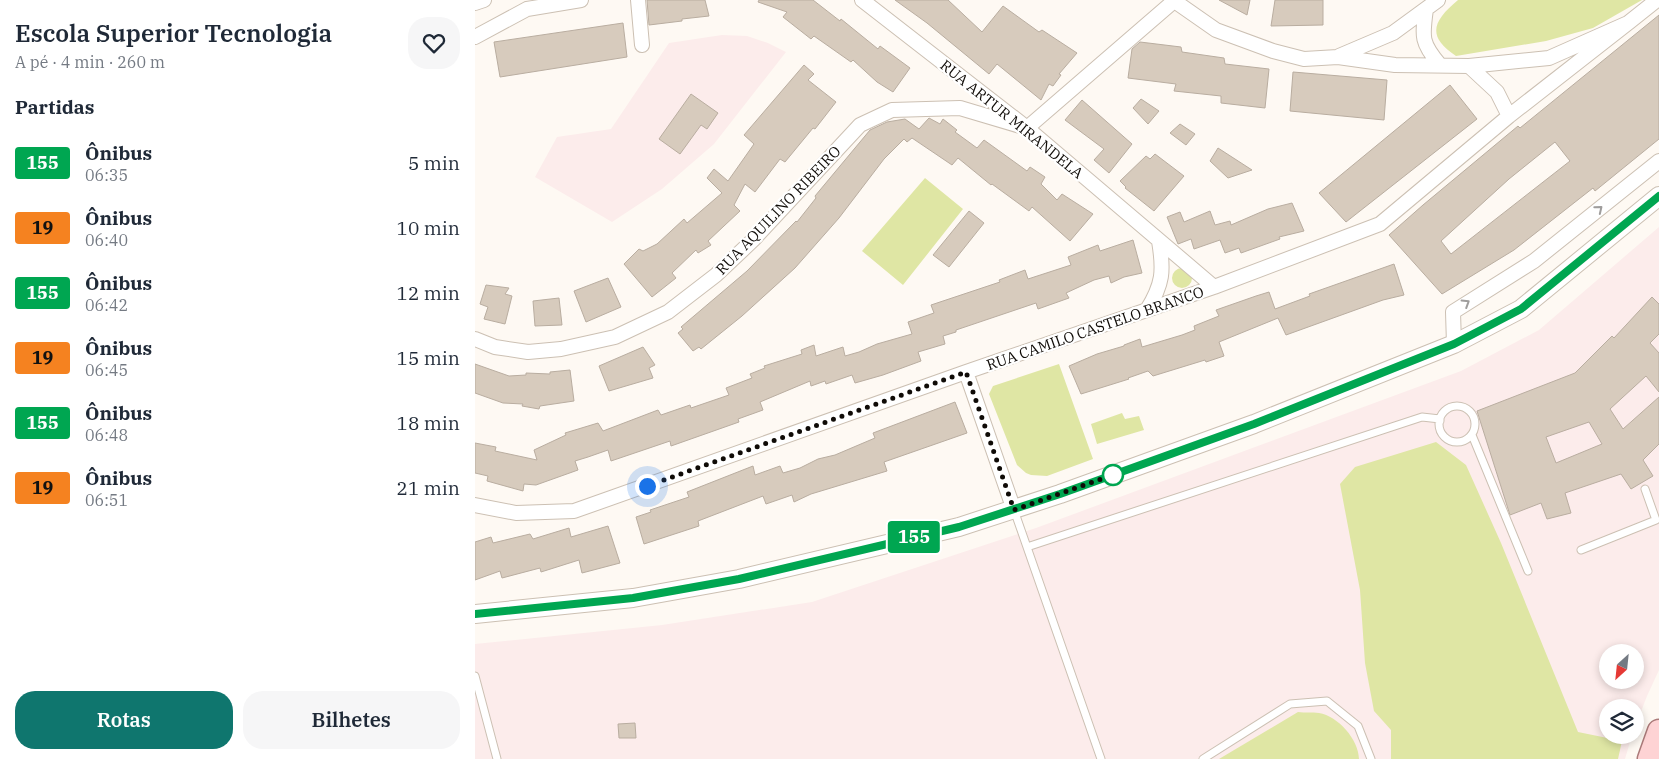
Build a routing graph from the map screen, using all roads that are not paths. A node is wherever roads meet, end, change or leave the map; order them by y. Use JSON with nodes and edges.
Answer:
{"nodes":[{"id":1,"x":484,"y":0,"type":"edge"},
{"id":2,"x":581,"y":0,"type":"edge"},
{"id":3,"x":637,"y":0,"type":"edge"},
{"id":4,"x":862,"y":0,"type":"edge"},
{"id":5,"x":1174,"y":0,"type":"edge"},
{"id":6,"x":1438,"y":0,"type":"edge"},
{"id":7,"x":1657,"y":0,"type":"edge"},
{"id":8,"x":475,"y":3,"type":"edge"},
{"id":9,"x":1426,"y":9,"type":"junction"},
{"id":10,"x":1628,"y":23,"type":"junction"},
{"id":11,"x":475,"y":37,"type":"edge"},
{"id":12,"x":642,"y":45,"type":"dead end"},
{"id":13,"x":1338,"y":57,"type":"junction"},
{"id":14,"x":1440,"y":66,"type":"junction"},
{"id":15,"x":1469,"y":66,"type":"junction"},
{"id":16,"x":1509,"y":116,"type":"junction"},
{"id":17,"x":1027,"y":128,"type":"junction"},
{"id":18,"x":1659,"y":160,"type":"edge"},
{"id":19,"x":1659,"y":196,"type":"edge"},
{"id":20,"x":1159,"y":241,"type":"junction"},
{"id":21,"x":1214,"y":287,"type":"junction"},
{"id":22,"x":1147,"y":310,"type":"junction"},
{"id":23,"x":475,"y":339,"type":"edge"},
{"id":24,"x":1454,"y":344,"type":"junction"},
{"id":25,"x":966,"y":372,"type":"junction"},
{"id":26,"x":1440,"y":421,"type":"junction"},
{"id":27,"x":1472,"y":435,"type":"junction"},
{"id":28,"x":1645,"y":489,"type":"dead end"},
{"id":29,"x":475,"y":505,"type":"edge"},
{"id":30,"x":1014,"y":510,"type":"junction"},
{"id":31,"x":1027,"y":547,"type":"junction"},
{"id":32,"x":1581,"y":550,"type":"dead end"},
{"id":33,"x":1529,"y":571,"type":"dead end"},
{"id":34,"x":475,"y":614,"type":"edge"},
{"id":35,"x":475,"y":676,"type":"edge"},
{"id":36,"x":1659,"y":732,"type":"edge"},
{"id":37,"x":497,"y":759,"type":"edge"},
{"id":38,"x":1101,"y":759,"type":"edge"},
{"id":39,"x":1203,"y":759,"type":"edge"},
{"id":40,"x":1371,"y":759,"type":"edge"},
{"id":41,"x":1649,"y":759,"type":"edge"}],
"edges":[{"from":1,"to":8,"type":"street"},
{"from":2,"to":11,"type":"street"},
{"from":3,"to":12,"type":"street"},
{"from":4,"to":17,"type":"street","name":"RUA ARTUR MIRANDELA"},
{"from":5,"to":13,"type":"street"},
{"from":5,"to":17,"type":"street"},
{"from":6,"to":9,"type":"street"},
{"from":7,"to":10,"type":"street"},
{"from":9,"to":13,"type":"street"},
{"from":9,"to":14,"type":"street"},
{"from":10,"to":15,"type":"street"},
{"from":10,"to":16,"type":"street","name":"RUA CAMILO CASTELO BRANCO"},
{"from":13,"to":14,"type":"street"},
{"from":14,"to":15,"type":"street"},
{"from":15,"to":16,"type":"street"},
{"from":16,"to":21,"type":"street","name":"RUA CAMILO CASTELO BRANCO"},
{"from":17,"to":20,"type":"street","name":"RUA ARTUR MIRANDELA"},
{"from":17,"to":23,"type":"street","name":"RUA AQUILINO RIBEIRO"},
{"from":24,"to":18,"type":"street","one_way":true},
{"from":19,"to":24,"type":"street"},
{"from":20,"to":21,"type":"street","name":"RUA ARTUR MIRANDELA"},
{"from":20,"to":22,"type":"street"},
{"from":21,"to":22,"type":"street","name":"RUA CAMILO CASTELO BRANCO"},
{"from":22,"to":25,"type":"street","name":"RUA CAMILO CASTELO BRANCO"},
{"from":24,"to":30,"type":"street"},
{"from":25,"to":29,"type":"street","name":"RUA CAMILO CASTELO BRANCO"},
{"from":25,"to":30,"type":"street"},
{"from":26,"to":27,"type":"lane"},
{"from":26,"to":27,"type":"lane"},
{"from":26,"to":31,"type":"lane"},
{"from":27,"to":33,"type":"lane"},
{"from":28,"to":32,"type":"lane"},
{"from":30,"to":31,"type":"lane"},
{"from":30,"to":34,"type":"street"},
{"from":31,"to":38,"type":"lane"},
{"from":35,"to":37,"type":"lane"},
{"from":36,"to":41,"type":"main road"},
{"from":39,"to":40,"type":"lane"}]}
